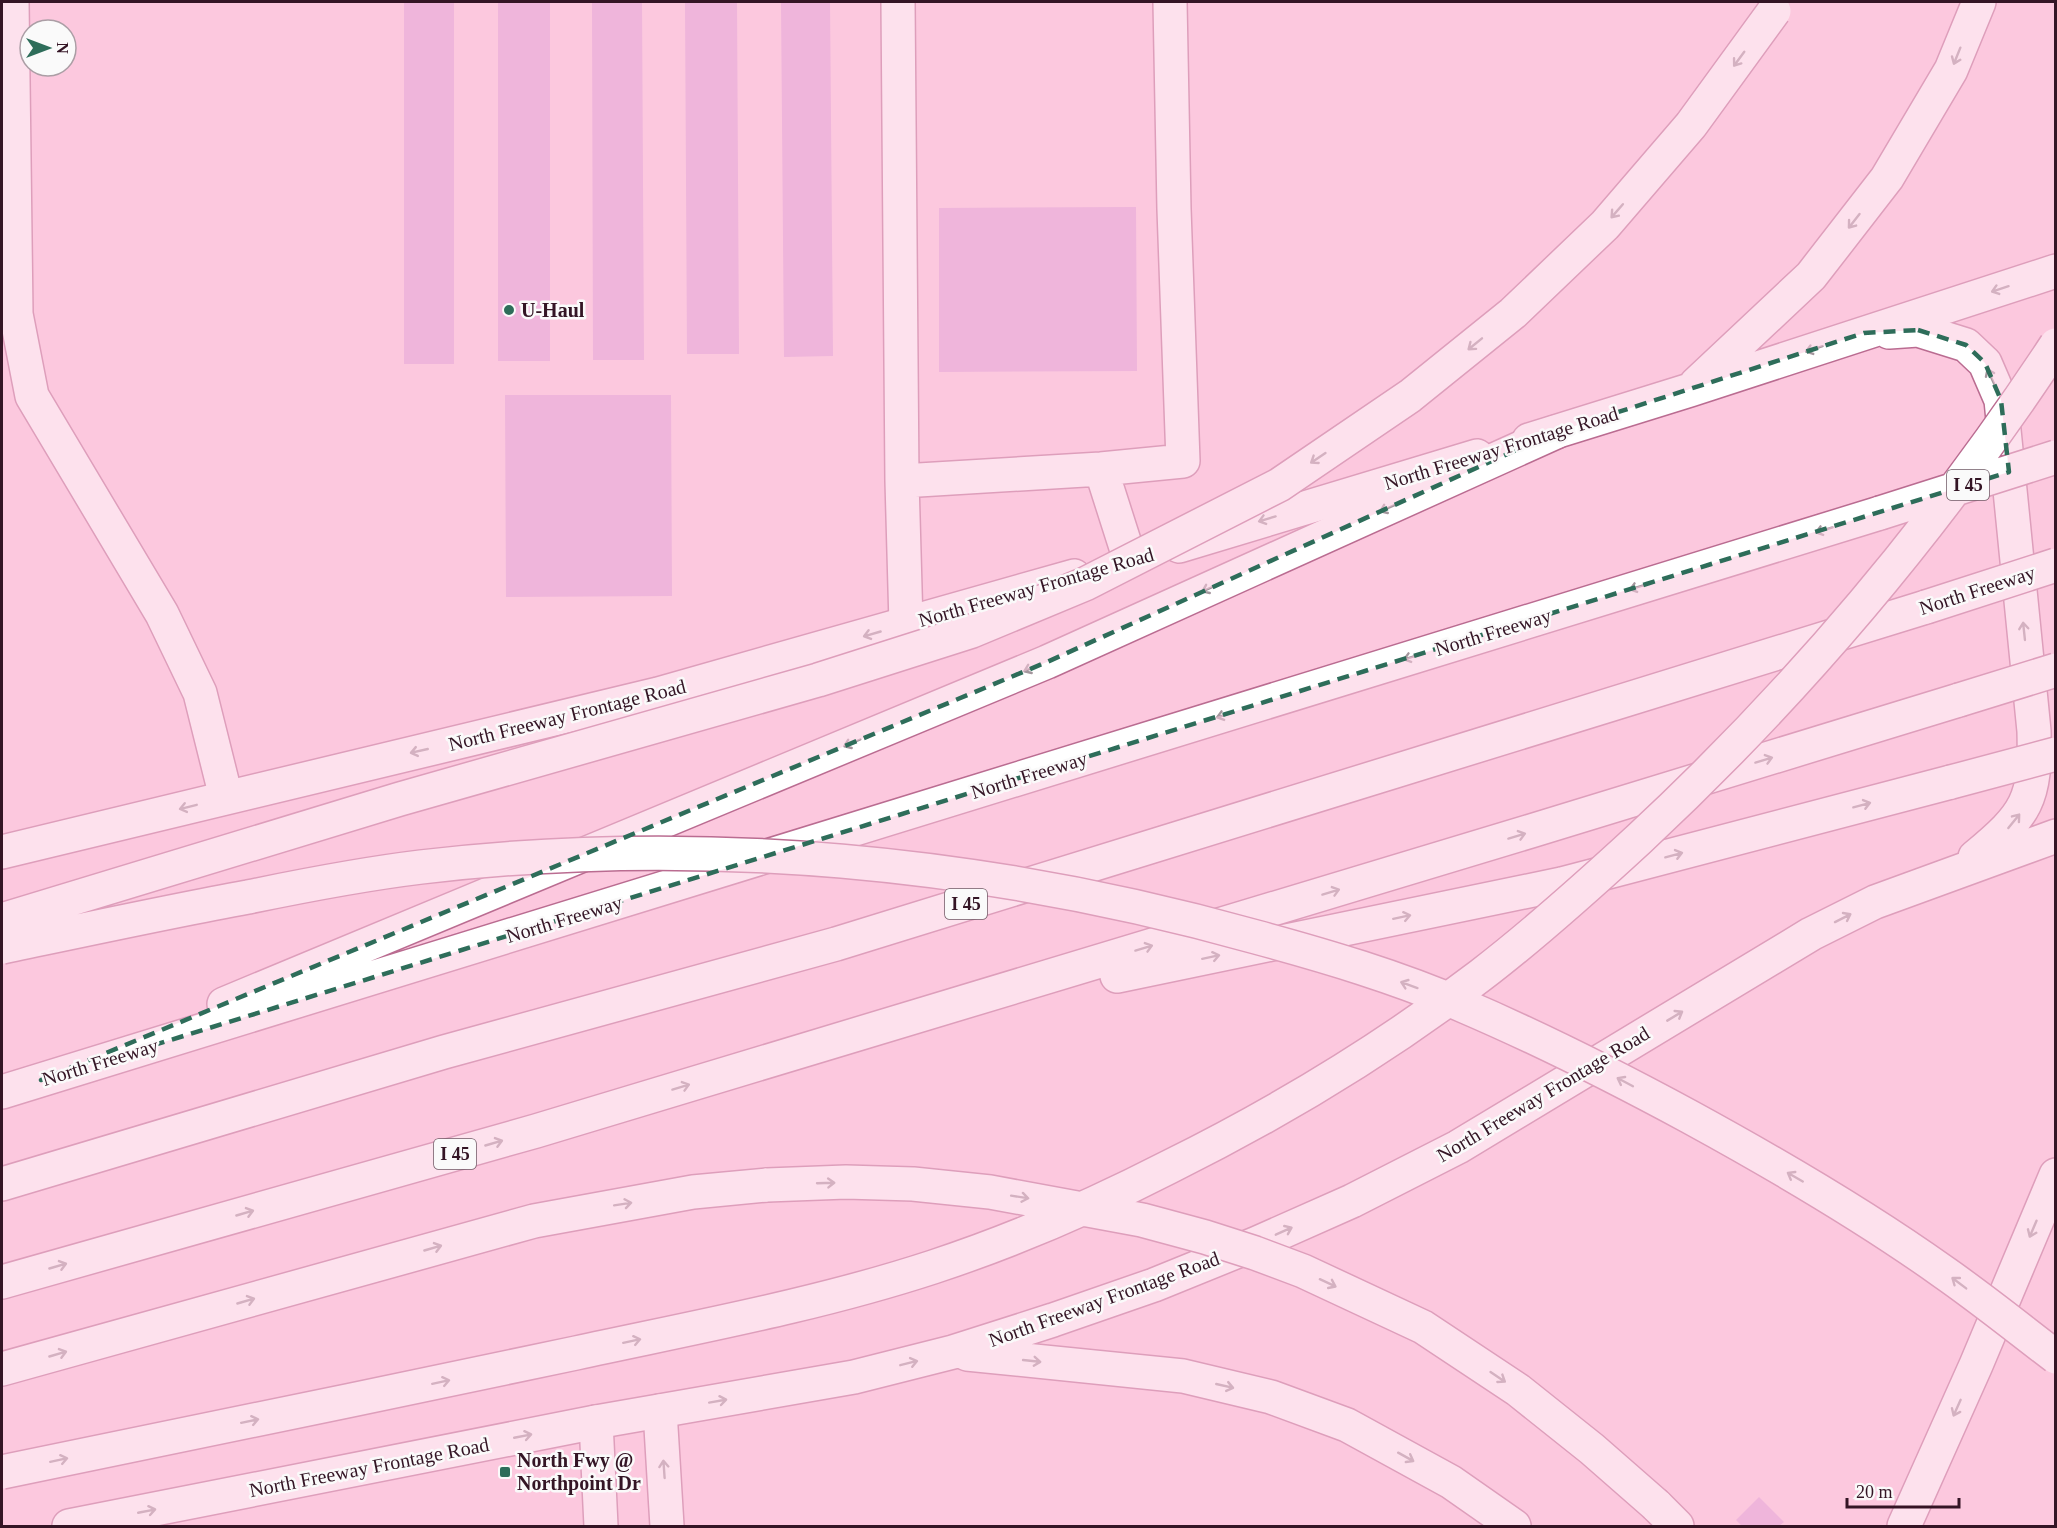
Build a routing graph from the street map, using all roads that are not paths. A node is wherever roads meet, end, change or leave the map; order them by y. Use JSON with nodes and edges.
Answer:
{"nodes":[{"id":1,"x":12,"y":2,"type":"edge"},
{"id":2,"x":898,"y":2,"type":"edge"},
{"id":3,"x":1170,"y":2,"type":"edge"},
{"id":4,"x":1780,"y":2,"type":"edge"},
{"id":5,"x":1979,"y":2,"type":"edge"},
{"id":6,"x":2055,"y":271,"type":"edge"},
{"id":7,"x":1864,"y":333,"type":"junction"},
{"id":8,"x":2055,"y":345,"type":"edge"},
{"id":9,"x":1690,"y":390,"type":"junction"},
{"id":10,"x":1556,"y":432,"type":"junction"},
{"id":11,"x":2055,"y":457,"type":"edge"},
{"id":12,"x":1101,"y":469,"type":"junction"},
{"id":13,"x":902,"y":481,"type":"junction"},
{"id":14,"x":1130,"y":560,"type":"junction"},
{"id":15,"x":2055,"y":565,"type":"edge"},
{"id":16,"x":906,"y":624,"type":"junction"},
{"id":17,"x":2055,"y":670,"type":"edge"},
{"id":18,"x":2055,"y":754,"type":"edge"},
{"id":19,"x":226,"y":797,"type":"junction"},
{"id":20,"x":2055,"y":836,"type":"edge"},
{"id":21,"x":2,"y":852,"type":"edge"},
{"id":22,"x":1934,"y":879,"type":"junction"},
{"id":23,"x":2,"y":920,"type":"edge"},
{"id":24,"x":2,"y":947,"type":"edge"},
{"id":25,"x":907,"y":1019,"type":"junction"},
{"id":26,"x":40,"y":1080,"type":"junction"},
{"id":27,"x":2,"y":1092,"type":"edge"},
{"id":28,"x":2055,"y":1175,"type":"edge"},
{"id":29,"x":2,"y":1184,"type":"edge"},
{"id":30,"x":2,"y":1282,"type":"edge"},
{"id":31,"x":953,"y":1352,"type":"junction"},
{"id":32,"x":2055,"y":1357,"type":"edge"},
{"id":33,"x":2,"y":1369,"type":"edge"},
{"id":34,"x":660,"y":1411,"type":"junction"},
{"id":35,"x":596,"y":1422,"type":"junction"},
{"id":36,"x":2,"y":1472,"type":"edge"},
{"id":37,"x":69,"y":1527,"type":"edge"},
{"id":38,"x":601,"y":1527,"type":"edge"},
{"id":39,"x":667,"y":1527,"type":"edge"},
{"id":40,"x":1514,"y":1527,"type":"edge"},
{"id":41,"x":1677,"y":1527,"type":"edge"},
{"id":42,"x":1904,"y":1527,"type":"edge"}],
"edges":[{"from":1,"to":19,"type":"main road"},
{"from":2,"to":13,"type":"main road"},
{"from":3,"to":12,"type":"main road"},
{"from":4,"to":23,"type":"main road","one_way":true,"bridge":true},
{"from":5,"to":9,"type":"main road","one_way":true},
{"from":6,"to":7,"type":"main road","name":"North Freeway Frontage Road","one_way":true},
{"from":7,"to":9,"type":"main road","name":"North Freeway Frontage Road","one_way":true},
{"from":22,"to":7,"type":"main road","one_way":true},
{"from":36,"to":8,"type":"main road","one_way":true,"bridge":true},
{"from":9,"to":10,"type":"main road","name":"North Freeway Frontage Road"},
{"from":10,"to":14,"type":"main road","name":"North Freeway Frontage Road","one_way":true},
{"from":10,"to":26,"type":"main road","one_way":true},
{"from":11,"to":26,"type":"main road","name":"North Freeway","number":"I 45","one_way":true,"bridge":true},
{"from":12,"to":13,"type":"main road"},
{"from":12,"to":14,"type":"main road"},
{"from":13,"to":16,"type":"main road"},
{"from":14,"to":16,"type":"main road","name":"North Freeway Frontage Road"},
{"from":15,"to":29,"type":"main road","name":"North Freeway","number":"I 45","bridge":true},
{"from":16,"to":19,"type":"main road","name":"North Freeway Frontage Road","one_way":true},
{"from":25,"to":17,"type":"main road","number":"I 45","one_way":true,"bridge":true},
{"from":25,"to":18,"type":"main road","one_way":true,"bridge":true},
{"from":19,"to":21,"type":"main road","name":"North Freeway Frontage Road","one_way":true},
{"from":20,"to":22,"type":"main road","name":"North Freeway Frontage Road"},
{"from":31,"to":22,"type":"main road","name":"North Freeway Frontage Road","one_way":true},
{"from":32,"to":24,"type":"main road","one_way":true,"bridge":true},
{"from":30,"to":25,"type":"main road","number":"I 45","one_way":true},
{"from":26,"to":27,"type":"main road","name":"North Freeway","number":"I 45"},
{"from":28,"to":42,"type":"main road","one_way":true},
{"from":34,"to":31,"type":"main road","name":"North Freeway Frontage Road","one_way":true},
{"from":31,"to":40,"type":"main road","one_way":true},
{"from":33,"to":41,"type":"main road","one_way":true,"bridge":true},
{"from":34,"to":35,"type":"main road","name":"North Freeway Frontage Road"},
{"from":39,"to":34,"type":"main road","one_way":true},
{"from":37,"to":35,"type":"main road","name":"North Freeway Frontage Road","one_way":true},
{"from":35,"to":38,"type":"main road"}]}
